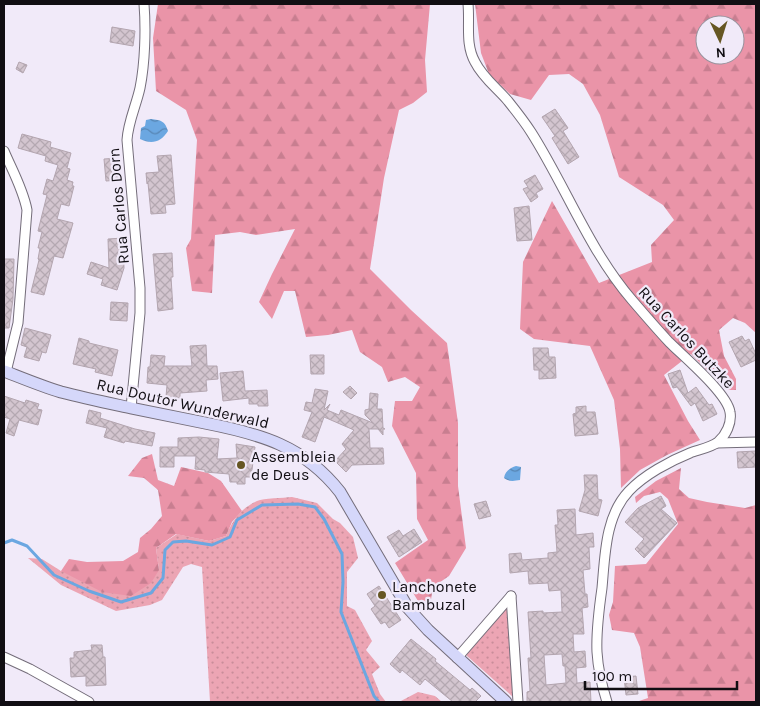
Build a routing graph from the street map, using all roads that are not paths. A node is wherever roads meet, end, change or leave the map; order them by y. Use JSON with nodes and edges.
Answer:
{"nodes":[{"id":1,"x":144,"y":4,"type":"edge"},
{"id":2,"x":468,"y":4,"type":"edge"},
{"id":3,"x":4,"y":151,"type":"edge"},
{"id":4,"x":5,"y":371,"type":"edge"},
{"id":5,"x":131,"y":408,"type":"junction"},
{"id":6,"x":756,"y":442,"type":"edge"},
{"id":7,"x":717,"y":443,"type":"junction"},
{"id":8,"x":4,"y":657,"type":"edge"},
{"id":9,"x":457,"y":658,"type":"junction"},
{"id":10,"x":89,"y":702,"type":"edge"},
{"id":11,"x":506,"y":702,"type":"edge"},
{"id":12,"x":518,"y":702,"type":"edge"},
{"id":13,"x":607,"y":702,"type":"edge"}],
"edges":[{"from":1,"to":5,"type":"street","name":"Rua Carlos Dorn"},
{"from":2,"to":7,"type":"street","name":"Rua Carlos Butzke"},
{"from":3,"to":4,"type":"street"},
{"from":4,"to":5,"type":"street","name":"Rua Doutor Wunderwald"},
{"from":5,"to":9,"type":"street","name":"Rua Doutor Wunderwald"},
{"from":6,"to":7,"type":"street"},
{"from":7,"to":13,"type":"street"},
{"from":8,"to":10,"type":"street"},
{"from":9,"to":11,"type":"street","name":"Rua Doutor Wunderwald"},
{"from":9,"to":12,"type":"street"}]}
